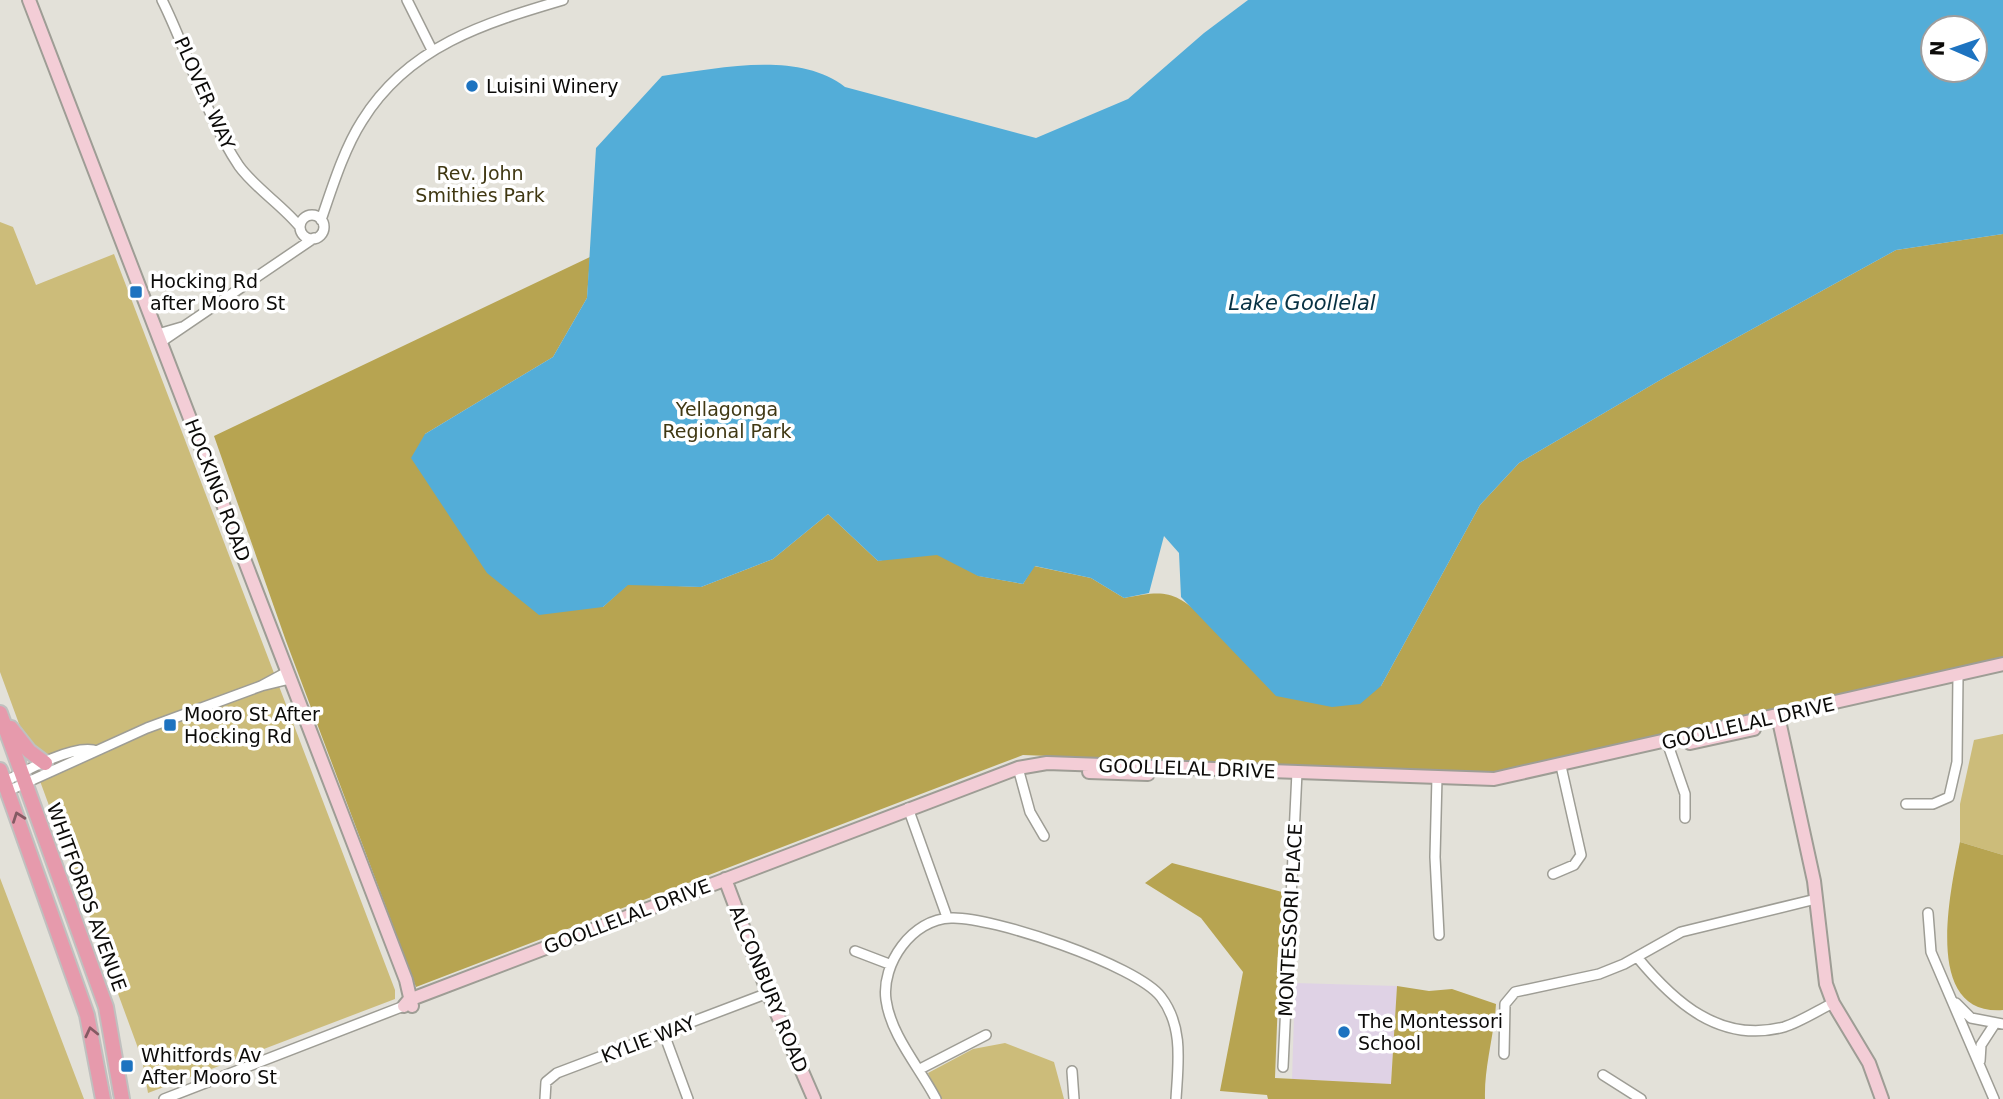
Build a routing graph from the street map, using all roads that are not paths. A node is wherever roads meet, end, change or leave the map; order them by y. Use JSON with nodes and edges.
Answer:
{"nodes":[{"id":1,"x":29,"y":0,"type":"edge"},
{"id":2,"x":162,"y":0,"type":"edge"},
{"id":3,"x":407,"y":0,"type":"edge"},
{"id":4,"x":563,"y":0,"type":"edge"},
{"id":5,"x":432,"y":50,"type":"junction"},
{"id":6,"x":285,"y":209,"type":"junction"},
{"id":7,"x":314,"y":217,"type":"junction"},
{"id":8,"x":300,"y":229,"type":"junction"},
{"id":9,"x":314,"y":238,"type":"junction"},
{"id":10,"x":289,"y":255,"type":"junction"},
{"id":11,"x":160,"y":338,"type":"junction"},
{"id":12,"x":2003,"y":664,"type":"edge"},
{"id":13,"x":2003,"y":672,"type":"edge"},
{"id":14,"x":289,"y":676,"type":"junction"},
{"id":15,"x":1958,"y":679,"type":"junction"},
{"id":16,"x":0,"y":712,"type":"edge"},
{"id":17,"x":1775,"y":720,"type":"junction"},
{"id":18,"x":1668,"y":745,"type":"junction"},
{"id":19,"x":93,"y":750,"type":"junction"},
{"id":20,"x":45,"y":763,"type":"junction"},
{"id":21,"x":1562,"y":770,"type":"junction"},
{"id":22,"x":1018,"y":771,"type":"junction"},
{"id":23,"x":1297,"y":775,"type":"junction"},
{"id":24,"x":23,"y":778,"type":"junction"},
{"id":25,"x":4,"y":781,"type":"edge"},
{"id":26,"x":1437,"y":781,"type":"junction"},
{"id":27,"x":1906,"y":804,"type":"dead end"},
{"id":28,"x":910,"y":811,"type":"junction"},
{"id":29,"x":1685,"y":818,"type":"dead end"},
{"id":30,"x":1044,"y":836,"type":"dead end"},
{"id":31,"x":1553,"y":874,"type":"dead end"},
{"id":32,"x":723,"y":884,"type":"junction"},
{"id":33,"x":1813,"y":900,"type":"junction"},
{"id":34,"x":1928,"y":913,"type":"dead end"},
{"id":35,"x":947,"y":918,"type":"junction"},
{"id":36,"x":1439,"y":935,"type":"dead end"},
{"id":37,"x":855,"y":951,"type":"dead end"},
{"id":38,"x":1637,"y":957,"type":"junction"},
{"id":39,"x":889,"y":964,"type":"junction"},
{"id":40,"x":765,"y":994,"type":"junction"},
{"id":41,"x":1952,"y":1000,"type":"junction"},
{"id":42,"x":412,"y":1003,"type":"junction"},
{"id":43,"x":1830,"y":1005,"type":"junction"},
{"id":44,"x":1999,"y":1025,"type":"edge"},
{"id":45,"x":663,"y":1034,"type":"junction"},
{"id":46,"x":986,"y":1035,"type":"dead end"},
{"id":47,"x":1504,"y":1054,"type":"dead end"},
{"id":48,"x":1980,"y":1065,"type":"junction"},
{"id":49,"x":1283,"y":1067,"type":"dead end"},
{"id":50,"x":920,"y":1069,"type":"junction"},
{"id":51,"x":1072,"y":1071,"type":"dead end"},
{"id":52,"x":1603,"y":1076,"type":"dead end"},
{"id":53,"x":103,"y":1099,"type":"edge"},
{"id":54,"x":122,"y":1099,"type":"edge"},
{"id":55,"x":164,"y":1099,"type":"edge"},
{"id":56,"x":545,"y":1099,"type":"edge"},
{"id":57,"x":688,"y":1099,"type":"edge"},
{"id":58,"x":808,"y":1099,"type":"edge"},
{"id":59,"x":814,"y":1099,"type":"edge"},
{"id":60,"x":936,"y":1099,"type":"edge"},
{"id":61,"x":1074,"y":1099,"type":"edge"},
{"id":62,"x":1176,"y":1099,"type":"edge"},
{"id":63,"x":1641,"y":1099,"type":"edge"},
{"id":64,"x":1876,"y":1099,"type":"edge"},
{"id":65,"x":1882,"y":1099,"type":"edge"},
{"id":66,"x":1994,"y":1099,"type":"edge"}],
"edges":[{"from":1,"to":11,"type":"street","name":"HOCKING ROAD"},
{"from":2,"to":6,"type":"street","name":"PLOVER WAY"},
{"from":3,"to":5,"type":"street"},
{"from":4,"to":5,"type":"street"},
{"from":5,"to":7,"type":"street"},
{"from":6,"to":7,"type":"street","name":"PLOVER WAY"},
{"from":6,"to":8,"type":"street","name":"PLOVER WAY"},
{"from":7,"to":8,"type":"street"},
{"from":7,"to":9,"type":"street"},
{"from":8,"to":9,"type":"street"},
{"from":8,"to":10,"type":"street"},
{"from":9,"to":10,"type":"street"},
{"from":10,"to":11,"type":"street"},
{"from":11,"to":14,"type":"street","name":"HOCKING ROAD"},
{"from":12,"to":15,"type":"street","name":"GOOLLELAL DRIVE"},
{"from":13,"to":15,"type":"street","name":"GOOLLELAL DRIVE"},
{"from":14,"to":19,"type":"street"},
{"from":14,"to":42,"type":"street","name":"HOCKING ROAD"},
{"from":15,"to":17,"type":"street","name":"GOOLLELAL DRIVE"},
{"from":15,"to":27,"type":"street"},
{"from":16,"to":20,"type":"main road"},
{"from":16,"to":24,"type":"main road","name":"WHITFORDS AVENUE"},
{"from":17,"to":18,"type":"street","name":"GOOLLELAL DRIVE"},
{"from":17,"to":33,"type":"street"},
{"from":18,"to":21,"type":"street","name":"GOOLLELAL DRIVE"},
{"from":18,"to":29,"type":"street"},
{"from":19,"to":20,"type":"street"},
{"from":19,"to":24,"type":"street"},
{"from":20,"to":24,"type":"street"},
{"from":21,"to":26,"type":"street","name":"GOOLLELAL DRIVE"},
{"from":21,"to":31,"type":"street"},
{"from":22,"to":23,"type":"street","name":"GOOLLELAL DRIVE"},
{"from":22,"to":28,"type":"street","name":"GOOLLELAL DRIVE"},
{"from":22,"to":30,"type":"street"},
{"from":23,"to":26,"type":"street","name":"GOOLLELAL DRIVE"},
{"from":23,"to":49,"type":"street","name":"MONTESSORI PLACE"},
{"from":24,"to":25,"type":"street"},
{"from":24,"to":54,"type":"main road","name":"WHITFORDS AVENUE"},
{"from":53,"to":25,"type":"main road","name":"WHITFORDS AVENUE","one_way":true},
{"from":26,"to":36,"type":"street"},
{"from":28,"to":32,"type":"street","name":"GOOLLELAL DRIVE"},
{"from":28,"to":35,"type":"street"},
{"from":32,"to":40,"type":"street","name":"ALCONBURY ROAD"},
{"from":32,"to":42,"type":"street","name":"GOOLLELAL DRIVE"},
{"from":33,"to":38,"type":"street"},
{"from":33,"to":43,"type":"street"},
{"from":34,"to":41,"type":"street"},
{"from":35,"to":39,"type":"street"},
{"from":35,"to":62,"type":"street"},
{"from":37,"to":39,"type":"street"},
{"from":38,"to":43,"type":"street"},
{"from":38,"to":47,"type":"street"},
{"from":39,"to":50,"type":"street"},
{"from":40,"to":45,"type":"street","name":"KYLIE WAY"},
{"from":40,"to":58,"type":"street","name":"ALCONBURY ROAD"},
{"from":40,"to":59,"type":"street","name":"ALCONBURY ROAD"},
{"from":41,"to":44,"type":"street"},
{"from":41,"to":48,"type":"street"},
{"from":42,"to":55,"type":"street","name":"GOOLLELAL DRIVE"},
{"from":43,"to":64,"type":"street"},
{"from":43,"to":65,"type":"street"},
{"from":44,"to":48,"type":"street"},
{"from":45,"to":56,"type":"street","name":"KYLIE WAY"},
{"from":45,"to":57,"type":"street"},
{"from":46,"to":50,"type":"street"},
{"from":48,"to":66,"type":"street"},
{"from":50,"to":60,"type":"street"},
{"from":51,"to":61,"type":"street"},
{"from":52,"to":63,"type":"street"}]}
